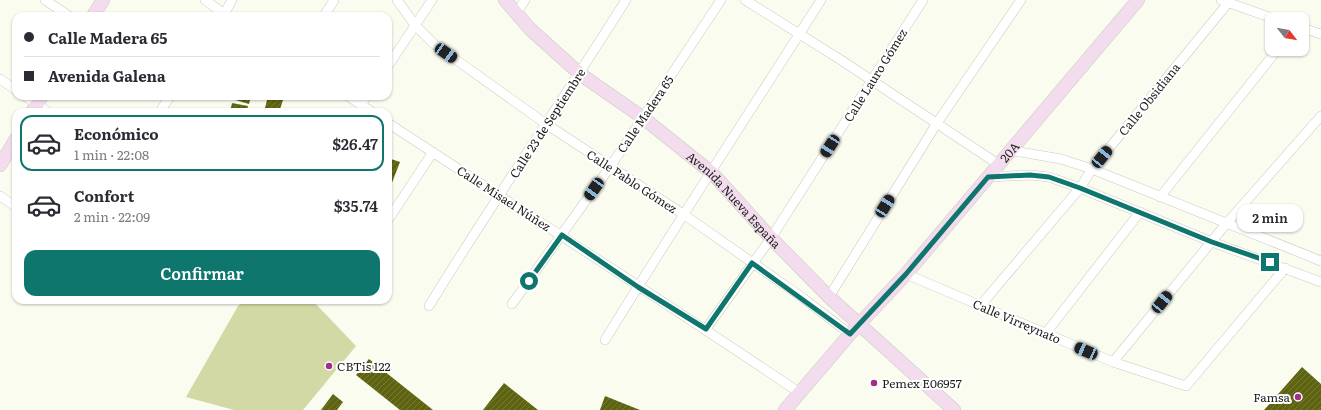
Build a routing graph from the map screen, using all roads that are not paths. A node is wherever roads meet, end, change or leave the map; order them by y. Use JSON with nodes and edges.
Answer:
{"nodes":[{"id":1,"x":45,"y":0,"type":"edge"},
{"id":2,"x":103,"y":0,"type":"edge"},
{"id":3,"x":205,"y":0,"type":"edge"},
{"id":4,"x":232,"y":0,"type":"edge"},
{"id":5,"x":334,"y":0,"type":"edge"},
{"id":6,"x":397,"y":0,"type":"edge"},
{"id":7,"x":432,"y":0,"type":"edge"},
{"id":8,"x":505,"y":0,"type":"edge"},
{"id":9,"x":525,"y":0,"type":"edge"},
{"id":10,"x":626,"y":0,"type":"edge"},
{"id":11,"x":720,"y":0,"type":"edge"},
{"id":12,"x":745,"y":0,"type":"edge"},
{"id":13,"x":821,"y":0,"type":"edge"},
{"id":14,"x":923,"y":0,"type":"edge"},
{"id":15,"x":1021,"y":0,"type":"edge"},
{"id":16,"x":1138,"y":0,"type":"edge"},
{"id":17,"x":1224,"y":2,"type":"edge"},
{"id":18,"x":63,"y":12,"type":"edge"},
{"id":19,"x":96,"y":12,"type":"edge"},
{"id":20,"x":220,"y":12,"type":"edge"},
{"id":21,"x":226,"y":12,"type":"edge"},
{"id":22,"x":326,"y":12,"type":"edge"},
{"id":23,"x":516,"y":14,"type":"junction"},
{"id":24,"x":1265,"y":15,"type":"edge"},
{"id":25,"x":415,"y":25,"type":"junction"},
{"id":26,"x":1309,"y":30,"type":"edge"},
{"id":27,"x":799,"y":34,"type":"junction"},
{"id":28,"x":1321,"y":34,"type":"edge"},
{"id":29,"x":1272,"y":56,"type":"edge"},
{"id":30,"x":392,"y":60,"type":"edge"},
{"id":31,"x":580,"y":74,"type":"junction"},
{"id":32,"x":0,"y":79,"type":"edge"},
{"id":33,"x":872,"y":81,"type":"junction"},
{"id":34,"x":12,"y":87,"type":"edge"},
{"id":35,"x":354,"y":100,"type":"edge"},
{"id":36,"x":365,"y":100,"type":"edge"},
{"id":37,"x":361,"y":105,"type":"junction"},
{"id":38,"x":366,"y":108,"type":"edge"},
{"id":39,"x":1321,"y":116,"type":"edge"},
{"id":40,"x":642,"y":117,"type":"junction"},
{"id":41,"x":937,"y":123,"type":"junction"},
{"id":42,"x":546,"y":124,"type":"junction"},
{"id":43,"x":392,"y":125,"type":"edge"},
{"id":44,"x":12,"y":146,"type":"edge"},
{"id":45,"x":1009,"y":150,"type":"junction"},
{"id":46,"x":432,"y":152,"type":"junction"},
{"id":47,"x":998,"y":164,"type":"junction"},
{"id":48,"x":0,"y":165,"type":"edge"},
{"id":49,"x":610,"y":167,"type":"junction"},
{"id":50,"x":1092,"y":169,"type":"junction"},
{"id":51,"x":712,"y":173,"type":"junction"},
{"id":52,"x":988,"y":177,"type":"junction"},
{"id":53,"x":1080,"y":188,"type":"junction"},
{"id":54,"x":500,"y":194,"type":"junction"},
{"id":55,"x":0,"y":196,"type":"edge"},
{"id":56,"x":1160,"y":197,"type":"junction"},
{"id":57,"x":12,"y":204,"type":"edge"},
{"id":58,"x":1140,"y":212,"type":"junction"},
{"id":59,"x":392,"y":214,"type":"edge"},
{"id":60,"x":683,"y":214,"type":"junction"},
{"id":61,"x":1226,"y":224,"type":"junction"},
{"id":62,"x":562,"y":235,"type":"junction"},
{"id":63,"x":771,"y":238,"type":"junction"},
{"id":64,"x":1212,"y":242,"type":"junction"},
{"id":65,"x":1321,"y":261,"type":"edge"},
{"id":66,"x":752,"y":263,"type":"junction"},
{"id":67,"x":1285,"y":268,"type":"junction"},
{"id":68,"x":906,"y":274,"type":"junction"},
{"id":69,"x":1321,"y":282,"type":"edge"},
{"id":70,"x":638,"y":287,"type":"junction"},
{"id":71,"x":829,"y":298,"type":"junction"},
{"id":72,"x":512,"y":304,"type":"dead end"},
{"id":73,"x":429,"y":306,"type":"dead end"},
{"id":74,"x":980,"y":306,"type":"junction"},
{"id":75,"x":706,"y":329,"type":"junction"},
{"id":76,"x":855,"y":330,"type":"junction"},
{"id":77,"x":1046,"y":333,"type":"junction"},
{"id":78,"x":605,"y":340,"type":"dead end"},
{"id":79,"x":1113,"y":362,"type":"junction"},
{"id":80,"x":800,"y":393,"type":"junction"},
{"id":81,"x":784,"y":410,"type":"edge"},
{"id":82,"x":954,"y":410,"type":"edge"}],
"edges":[{"from":1,"to":18,"type":"street"},
{"from":2,"to":19,"type":"main road"},
{"from":3,"to":20,"type":"street"},
{"from":4,"to":21,"type":"street"},
{"from":5,"to":22,"type":"street"},
{"from":6,"to":25,"type":"street","name":"Calle Pablo Gómez"},
{"from":7,"to":25,"type":"street"},
{"from":8,"to":23,"type":"main road","name":"Avenida Nueva España"},
{"from":9,"to":23,"type":"street"},
{"from":10,"to":31,"type":"street","name":"Calle 23 de Septiembre"},
{"from":11,"to":40,"type":"street","name":"Calle Madera 65"},
{"from":12,"to":27,"type":"street"},
{"from":13,"to":27,"type":"street"},
{"from":14,"to":33,"type":"street","name":"Calle Lauro Gómez"},
{"from":15,"to":41,"type":"street"},
{"from":16,"to":45,"type":"main road","name":"20A"},
{"from":17,"to":24,"type":"street"},
{"from":17,"to":50,"type":"street","name":"Calle Obsidiana"},
{"from":23,"to":31,"type":"main road","name":"Avenida Nueva España"},
{"from":25,"to":30,"type":"street"},
{"from":25,"to":42,"type":"street","name":"Calle Pablo Gómez"},
{"from":26,"to":28,"type":"street"},
{"from":27,"to":33,"type":"street"},
{"from":27,"to":51,"type":"street"},
{"from":29,"to":56,"type":"street"},
{"from":31,"to":40,"type":"main road","name":"Avenida Nueva España"},
{"from":31,"to":42,"type":"street","name":"Calle 23 de Septiembre"},
{"from":32,"to":34,"type":"street"},
{"from":33,"to":41,"type":"street"},
{"from":33,"to":63,"type":"street","name":"Calle Lauro Gómez"},
{"from":35,"to":37,"type":"street"},
{"from":36,"to":37,"type":"street"},
{"from":37,"to":38,"type":"street"},
{"from":39,"to":61,"type":"street"},
{"from":40,"to":49,"type":"street","name":"Calle Madera 65"},
{"from":40,"to":51,"type":"main road","name":"Avenida Nueva España"},
{"from":41,"to":47,"type":"street"},
{"from":41,"to":71,"type":"street"},
{"from":42,"to":49,"type":"street","name":"Calle Pablo Gómez"},
{"from":42,"to":54,"type":"street","name":"Calle 23 de Septiembre"},
{"from":43,"to":46,"type":"street","name":"Calle Misael Núñez"},
{"from":44,"to":48,"type":"main road"},
{"from":45,"to":47,"type":"main road","name":"20A"},
{"from":45,"to":50,"type":"street"},
{"from":46,"to":54,"type":"street","name":"Calle Misael Núñez"},
{"from":46,"to":59,"type":"street"},
{"from":47,"to":52,"type":"main road","name":"20A"},
{"from":49,"to":60,"type":"street","name":"Calle Pablo Gómez"},
{"from":49,"to":62,"type":"street","name":"Calle Madera 65"},
{"from":50,"to":53,"type":"street","name":"Calle Obsidiana"},
{"from":50,"to":56,"type":"street"},
{"from":51,"to":60,"type":"street"},
{"from":51,"to":63,"type":"main road","name":"Avenida Nueva España"},
{"from":52,"to":53,"type":"street"},
{"from":52,"to":68,"type":"main road","name":"20A"},
{"from":53,"to":58,"type":"street"},
{"from":53,"to":74,"type":"street","name":"Calle Obsidiana"},
{"from":54,"to":62,"type":"street","name":"Calle Misael Núñez"},
{"from":54,"to":73,"type":"street","name":"Calle 23 de Septiembre"},
{"from":55,"to":57,"type":"street"},
{"from":56,"to":61,"type":"street"},
{"from":58,"to":64,"type":"street"},
{"from":58,"to":77,"type":"street"},
{"from":60,"to":66,"type":"street","name":"Calle Pablo Gómez"},
{"from":60,"to":70,"type":"street"},
{"from":61,"to":64,"type":"street"},
{"from":61,"to":65,"type":"street"},
{"from":62,"to":70,"type":"street","name":"Calle Misael Núñez"},
{"from":62,"to":72,"type":"street","name":"Calle Madera 65"},
{"from":63,"to":66,"type":"street","name":"Calle Lauro Gómez"},
{"from":63,"to":71,"type":"main road","name":"Avenida Nueva España"},
{"from":64,"to":67,"type":"street"},
{"from":64,"to":79,"type":"street"},
{"from":66,"to":75,"type":"street","name":"Calle Lauro Gómez"},
{"from":66,"to":76,"type":"street","name":"Calle Pablo Gómez"},
{"from":67,"to":69,"type":"street"},
{"from":67,"to":79,"type":"street","name":"Calle Virreynato"},
{"from":68,"to":74,"type":"street","name":"Calle Virreynato"},
{"from":68,"to":76,"type":"main road","name":"20A"},
{"from":70,"to":75,"type":"street","name":"Calle Misael Núñez"},
{"from":70,"to":78,"type":"street"},
{"from":71,"to":76,"type":"main road","name":"Avenida Nueva España"},
{"from":74,"to":77,"type":"street","name":"Calle Virreynato"},
{"from":75,"to":80,"type":"street","name":"Calle Misael Núñez"},
{"from":76,"to":80,"type":"main road","name":"20A"},
{"from":76,"to":82,"type":"main road","name":"Avenida Nueva España"},
{"from":77,"to":79,"type":"street","name":"Calle Virreynato"},
{"from":80,"to":81,"type":"main road","name":"20A"}]}
